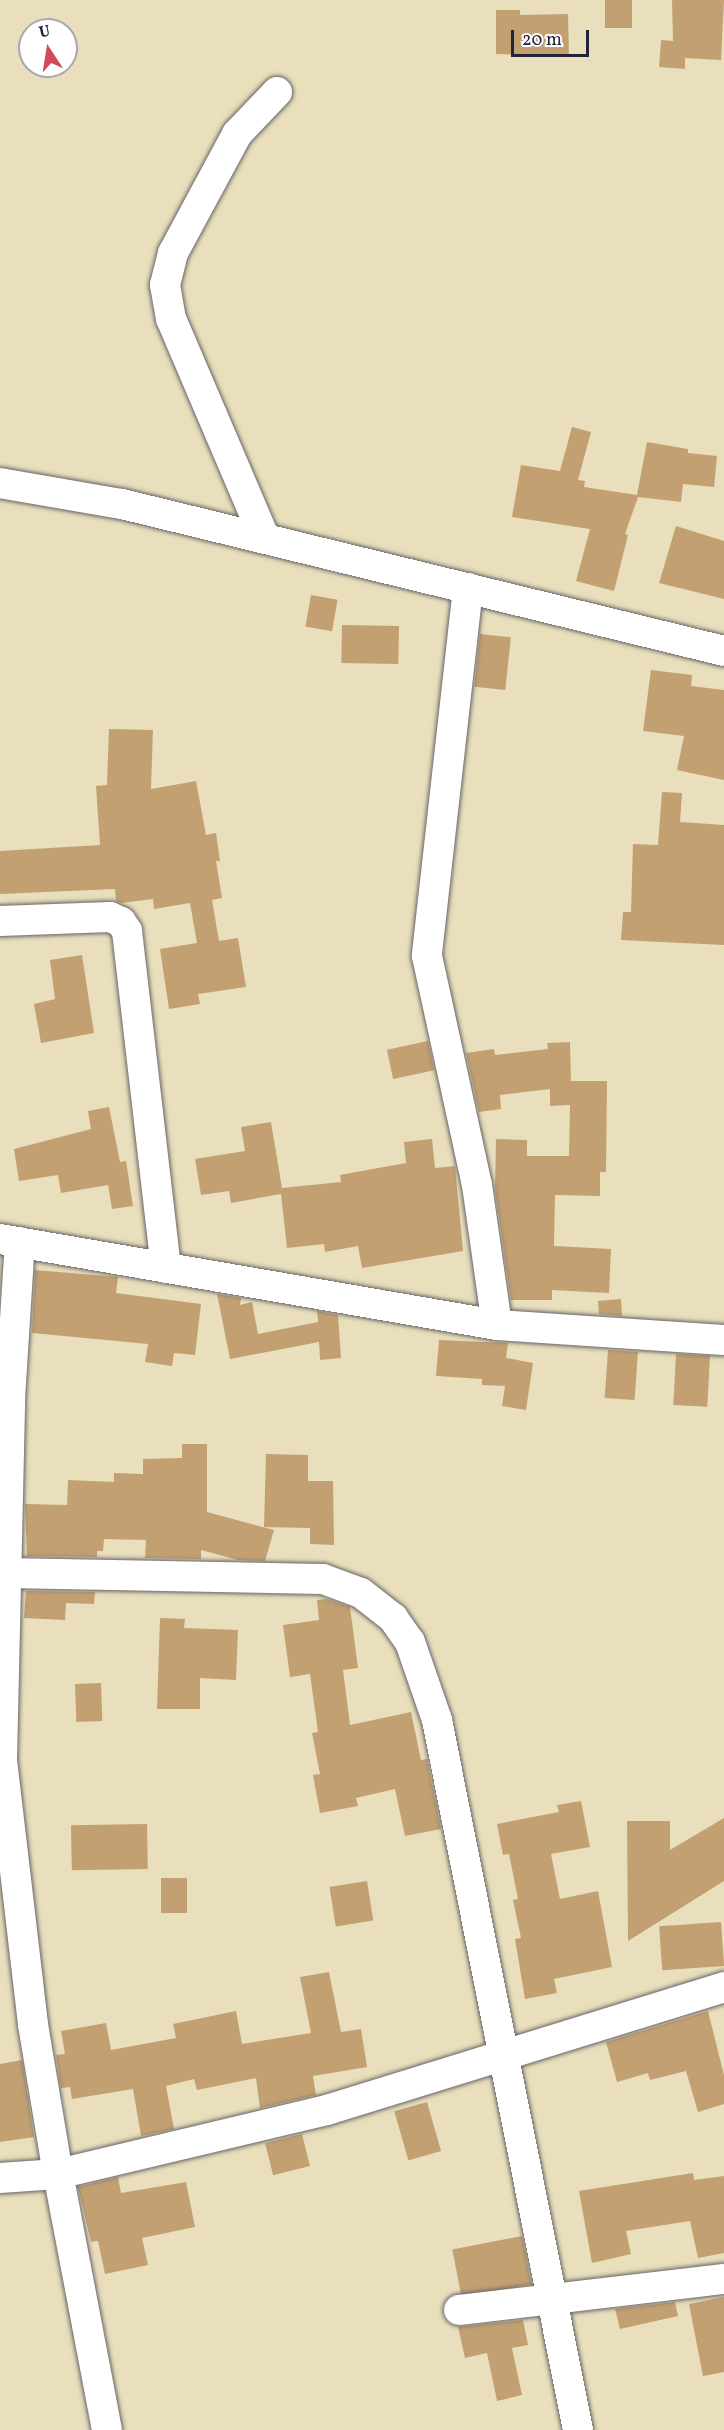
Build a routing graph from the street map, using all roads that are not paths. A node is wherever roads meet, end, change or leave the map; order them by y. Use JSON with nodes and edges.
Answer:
{"nodes":[{"id":1,"x":277,"y":92,"type":"dead end"},
{"id":2,"x":0,"y":483,"type":"edge"},
{"id":3,"x":265,"y":539,"type":"junction"},
{"id":4,"x":468,"y":588,"type":"junction"},
{"id":5,"x":724,"y":651,"type":"edge"},
{"id":6,"x":0,"y":921,"type":"edge"},
{"id":7,"x":10,"y":1241,"type":"edge"},
{"id":8,"x":166,"y":1268,"type":"junction"},
{"id":9,"x":497,"y":1325,"type":"junction"},
{"id":10,"x":724,"y":1340,"type":"edge"},
{"id":11,"x":6,"y":1573,"type":"junction"},
{"id":12,"x":724,"y":1987,"type":"edge"},
{"id":13,"x":504,"y":2055,"type":"junction"},
{"id":14,"x":58,"y":2174,"type":"junction"},
{"id":15,"x":0,"y":2178,"type":"edge"},
{"id":16,"x":724,"y":2279,"type":"edge"},
{"id":17,"x":551,"y":2299,"type":"junction"},
{"id":18,"x":459,"y":2310,"type":"dead end"},
{"id":19,"x":107,"y":2430,"type":"edge"},
{"id":20,"x":578,"y":2430,"type":"edge"}],
"edges":[{"from":1,"to":3,"type":"street"},
{"from":2,"to":3,"type":"street"},
{"from":3,"to":4,"type":"street"},
{"from":4,"to":5,"type":"street"},
{"from":4,"to":9,"type":"street"},
{"from":6,"to":8,"type":"street"},
{"from":7,"to":8,"type":"street"},
{"from":7,"to":11,"type":"street"},
{"from":8,"to":9,"type":"street"},
{"from":9,"to":10,"type":"street"},
{"from":11,"to":13,"type":"street"},
{"from":11,"to":14,"type":"street"},
{"from":12,"to":13,"type":"street"},
{"from":13,"to":14,"type":"street"},
{"from":13,"to":17,"type":"street"},
{"from":14,"to":15,"type":"street"},
{"from":14,"to":19,"type":"street"},
{"from":16,"to":17,"type":"street"},
{"from":17,"to":18,"type":"street"},
{"from":17,"to":20,"type":"street"}]}
